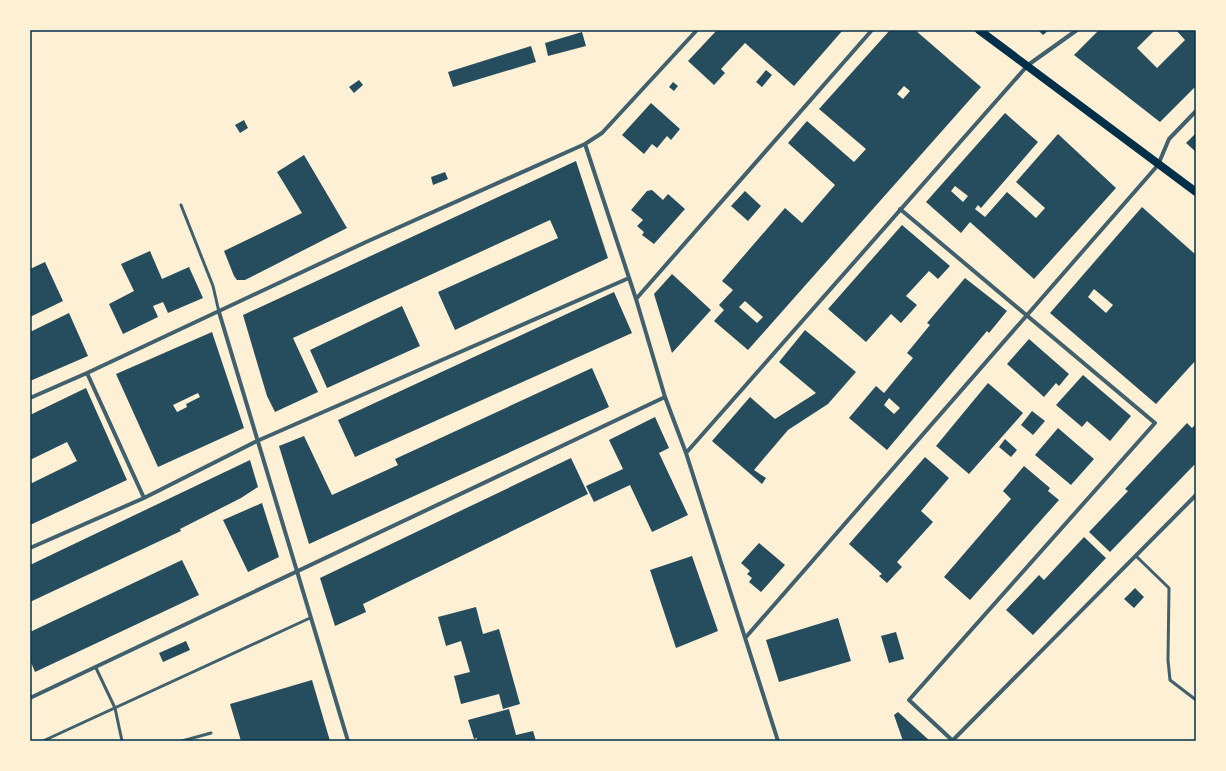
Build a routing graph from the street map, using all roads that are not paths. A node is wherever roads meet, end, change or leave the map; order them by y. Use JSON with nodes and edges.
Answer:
{"nodes":[{"id":1,"x":697,"y":30,"type":"edge"},
{"id":2,"x":872,"y":30,"type":"edge"},
{"id":3,"x":980,"y":30,"type":"edge"},
{"id":4,"x":1077,"y":30,"type":"edge"},
{"id":5,"x":1028,"y":65,"type":"junction"},
{"id":6,"x":1196,"y":112,"type":"edge"},
{"id":7,"x":585,"y":144,"type":"junction"},
{"id":8,"x":1158,"y":165,"type":"junction"},
{"id":9,"x":1196,"y":192,"type":"edge"},
{"id":10,"x":181,"y":205,"type":"dead end"},
{"id":11,"x":900,"y":209,"type":"junction"},
{"id":12,"x":629,"y":278,"type":"junction"},
{"id":13,"x":636,"y":299,"type":"junction"},
{"id":14,"x":219,"y":312,"type":"junction"},
{"id":15,"x":1026,"y":317,"type":"junction"},
{"id":16,"x":87,"y":373,"type":"junction"},
{"id":17,"x":666,"y":397,"type":"junction"},
{"id":18,"x":30,"y":398,"type":"edge"},
{"id":19,"x":257,"y":441,"type":"junction"},
{"id":20,"x":686,"y":453,"type":"junction"},
{"id":21,"x":1196,"y":495,"type":"edge"},
{"id":22,"x":144,"y":498,"type":"junction"},
{"id":23,"x":30,"y":548,"type":"edge"},
{"id":24,"x":1136,"y":556,"type":"junction"},
{"id":25,"x":296,"y":571,"type":"junction"},
{"id":26,"x":310,"y":618,"type":"junction"},
{"id":27,"x":746,"y":637,"type":"junction"},
{"id":28,"x":96,"y":668,"type":"junction"},
{"id":29,"x":30,"y":698,"type":"edge"},
{"id":30,"x":1196,"y":700,"type":"edge"},
{"id":31,"x":115,"y":708,"type":"junction"},
{"id":32,"x":210,"y":733,"type":"dead end"},
{"id":33,"x":43,"y":741,"type":"edge"},
{"id":34,"x":122,"y":741,"type":"edge"},
{"id":35,"x":182,"y":741,"type":"edge"},
{"id":36,"x":348,"y":741,"type":"edge"},
{"id":37,"x":778,"y":741,"type":"edge"},
{"id":38,"x":952,"y":741,"type":"edge"}],
"edges":[{"from":1,"to":7,"type":"street"},
{"from":2,"to":13,"type":"street"},
{"from":3,"to":5,"type":"main road"},
{"from":4,"to":5,"type":"street"},
{"from":5,"to":8,"type":"main road"},
{"from":5,"to":11,"type":"street"},
{"from":6,"to":8,"type":"street"},
{"from":7,"to":12,"type":"street"},
{"from":7,"to":14,"type":"street"},
{"from":8,"to":9,"type":"main road"},
{"from":8,"to":15,"type":"street"},
{"from":10,"to":14,"type":"lane"},
{"from":11,"to":15,"type":"street"},
{"from":11,"to":20,"type":"street"},
{"from":12,"to":13,"type":"street"},
{"from":12,"to":19,"type":"street"},
{"from":13,"to":17,"type":"street"},
{"from":14,"to":16,"type":"street"},
{"from":14,"to":19,"type":"street"},
{"from":15,"to":27,"type":"street"},
{"from":15,"to":38,"type":"street"},
{"from":16,"to":18,"type":"street"},
{"from":16,"to":22,"type":"street"},
{"from":17,"to":20,"type":"street"},
{"from":17,"to":25,"type":"street"},
{"from":19,"to":22,"type":"street"},
{"from":19,"to":25,"type":"street"},
{"from":20,"to":27,"type":"street"},
{"from":21,"to":24,"type":"street"},
{"from":22,"to":23,"type":"street"},
{"from":24,"to":30,"type":"lane"},
{"from":24,"to":38,"type":"street"},
{"from":25,"to":26,"type":"street"},
{"from":25,"to":28,"type":"street"},
{"from":26,"to":31,"type":"lane"},
{"from":26,"to":36,"type":"street"},
{"from":27,"to":37,"type":"street"},
{"from":28,"to":29,"type":"street"},
{"from":28,"to":31,"type":"lane"},
{"from":31,"to":33,"type":"lane"},
{"from":31,"to":34,"type":"lane"},
{"from":32,"to":35,"type":"lane"}]}
